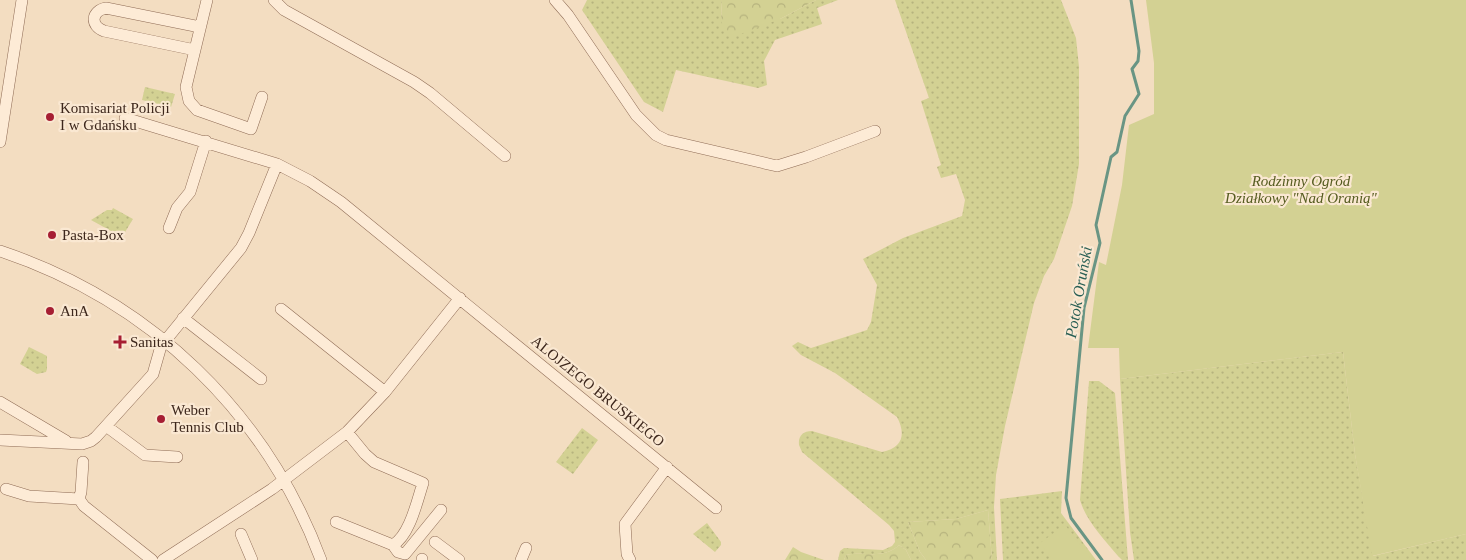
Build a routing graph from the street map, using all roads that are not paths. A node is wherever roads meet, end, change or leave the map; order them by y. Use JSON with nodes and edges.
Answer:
{"nodes":[{"id":1,"x":22,"y":0,"type":"edge"},
{"id":2,"x":207,"y":0,"type":"edge"},
{"id":3,"x":274,"y":0,"type":"edge"},
{"id":4,"x":556,"y":0,"type":"edge"},
{"id":5,"x":200,"y":27,"type":"junction"},
{"id":6,"x":195,"y":50,"type":"junction"},
{"id":7,"x":262,"y":97,"type":"dead end"},
{"id":8,"x":126,"y":118,"type":"dead end"},
{"id":9,"x":875,"y":131,"type":"dead end"},
{"id":10,"x":206,"y":141,"type":"junction"},
{"id":11,"x":0,"y":142,"type":"edge"},
{"id":12,"x":505,"y":156,"type":"dead end"},
{"id":13,"x":277,"y":164,"type":"junction"},
{"id":14,"x":170,"y":228,"type":"dead end"},
{"id":15,"x":0,"y":251,"type":"edge"},
{"id":16,"x":460,"y":298,"type":"junction"},
{"id":17,"x":281,"y":309,"type":"dead end"},
{"id":18,"x":183,"y":318,"type":"junction"},
{"id":19,"x":165,"y":340,"type":"junction"},
{"id":20,"x":261,"y":379,"type":"dead end"},
{"id":21,"x":385,"y":392,"type":"junction"},
{"id":22,"x":0,"y":402,"type":"edge"},
{"id":23,"x":106,"y":426,"type":"junction"},
{"id":24,"x":347,"y":432,"type":"junction"},
{"id":25,"x":0,"y":440,"type":"edge"},
{"id":26,"x":68,"y":442,"type":"junction"},
{"id":27,"x":177,"y":458,"type":"dead end"},
{"id":28,"x":83,"y":462,"type":"dead end"},
{"id":29,"x":666,"y":468,"type":"junction"},
{"id":30,"x":283,"y":481,"type":"junction"},
{"id":31,"x":6,"y":489,"type":"dead end"},
{"id":32,"x":79,"y":499,"type":"junction"},
{"id":33,"x":716,"y":508,"type":"dead end"},
{"id":34,"x":441,"y":510,"type":"dead end"},
{"id":35,"x":336,"y":522,"type":"dead end"},
{"id":36,"x":241,"y":534,"type":"dead end"},
{"id":37,"x":435,"y":542,"type":"dead end"},
{"id":38,"x":393,"y":545,"type":"junction"},
{"id":39,"x":526,"y":548,"type":"dead end"},
{"id":40,"x":152,"y":560,"type":"edge"},
{"id":41,"x":163,"y":560,"type":"edge"},
{"id":42,"x":252,"y":560,"type":"edge"},
{"id":43,"x":321,"y":560,"type":"edge"},
{"id":44,"x":459,"y":560,"type":"edge"},
{"id":45,"x":521,"y":560,"type":"edge"},
{"id":46,"x":630,"y":560,"type":"edge"}],
"edges":[{"from":1,"to":11,"type":"street"},
{"from":2,"to":5,"type":"street"},
{"from":3,"to":12,"type":"street"},
{"from":4,"to":9,"type":"street"},
{"from":5,"to":6,"type":"street"},
{"from":5,"to":6,"type":"street"},
{"from":6,"to":7,"type":"street"},
{"from":8,"to":10,"type":"street","name":"ALOJZEGO BRUSKIEGO"},
{"from":10,"to":13,"type":"street","name":"ALOJZEGO BRUSKIEGO"},
{"from":10,"to":14,"type":"street"},
{"from":13,"to":16,"type":"street","name":"ALOJZEGO BRUSKIEGO"},
{"from":13,"to":18,"type":"street"},
{"from":15,"to":19,"type":"street"},
{"from":16,"to":21,"type":"street"},
{"from":16,"to":29,"type":"street","name":"ALOJZEGO BRUSKIEGO"},
{"from":17,"to":21,"type":"street"},
{"from":18,"to":19,"type":"street"},
{"from":18,"to":20,"type":"street"},
{"from":19,"to":23,"type":"street"},
{"from":19,"to":30,"type":"street"},
{"from":21,"to":24,"type":"street"},
{"from":22,"to":26,"type":"street"},
{"from":23,"to":26,"type":"street"},
{"from":23,"to":27,"type":"street"},
{"from":24,"to":30,"type":"street"},
{"from":24,"to":38,"type":"street"},
{"from":25,"to":26,"type":"street"},
{"from":28,"to":32,"type":"street"},
{"from":29,"to":33,"type":"street","name":"ALOJZEGO BRUSKIEGO"},
{"from":29,"to":46,"type":"street"},
{"from":30,"to":41,"type":"street"},
{"from":30,"to":43,"type":"street"},
{"from":31,"to":32,"type":"street"},
{"from":32,"to":40,"type":"street"},
{"from":34,"to":38,"type":"street"},
{"from":35,"to":38,"type":"street"},
{"from":36,"to":42,"type":"street"},
{"from":37,"to":44,"type":"street"},
{"from":39,"to":45,"type":"street"}]}
